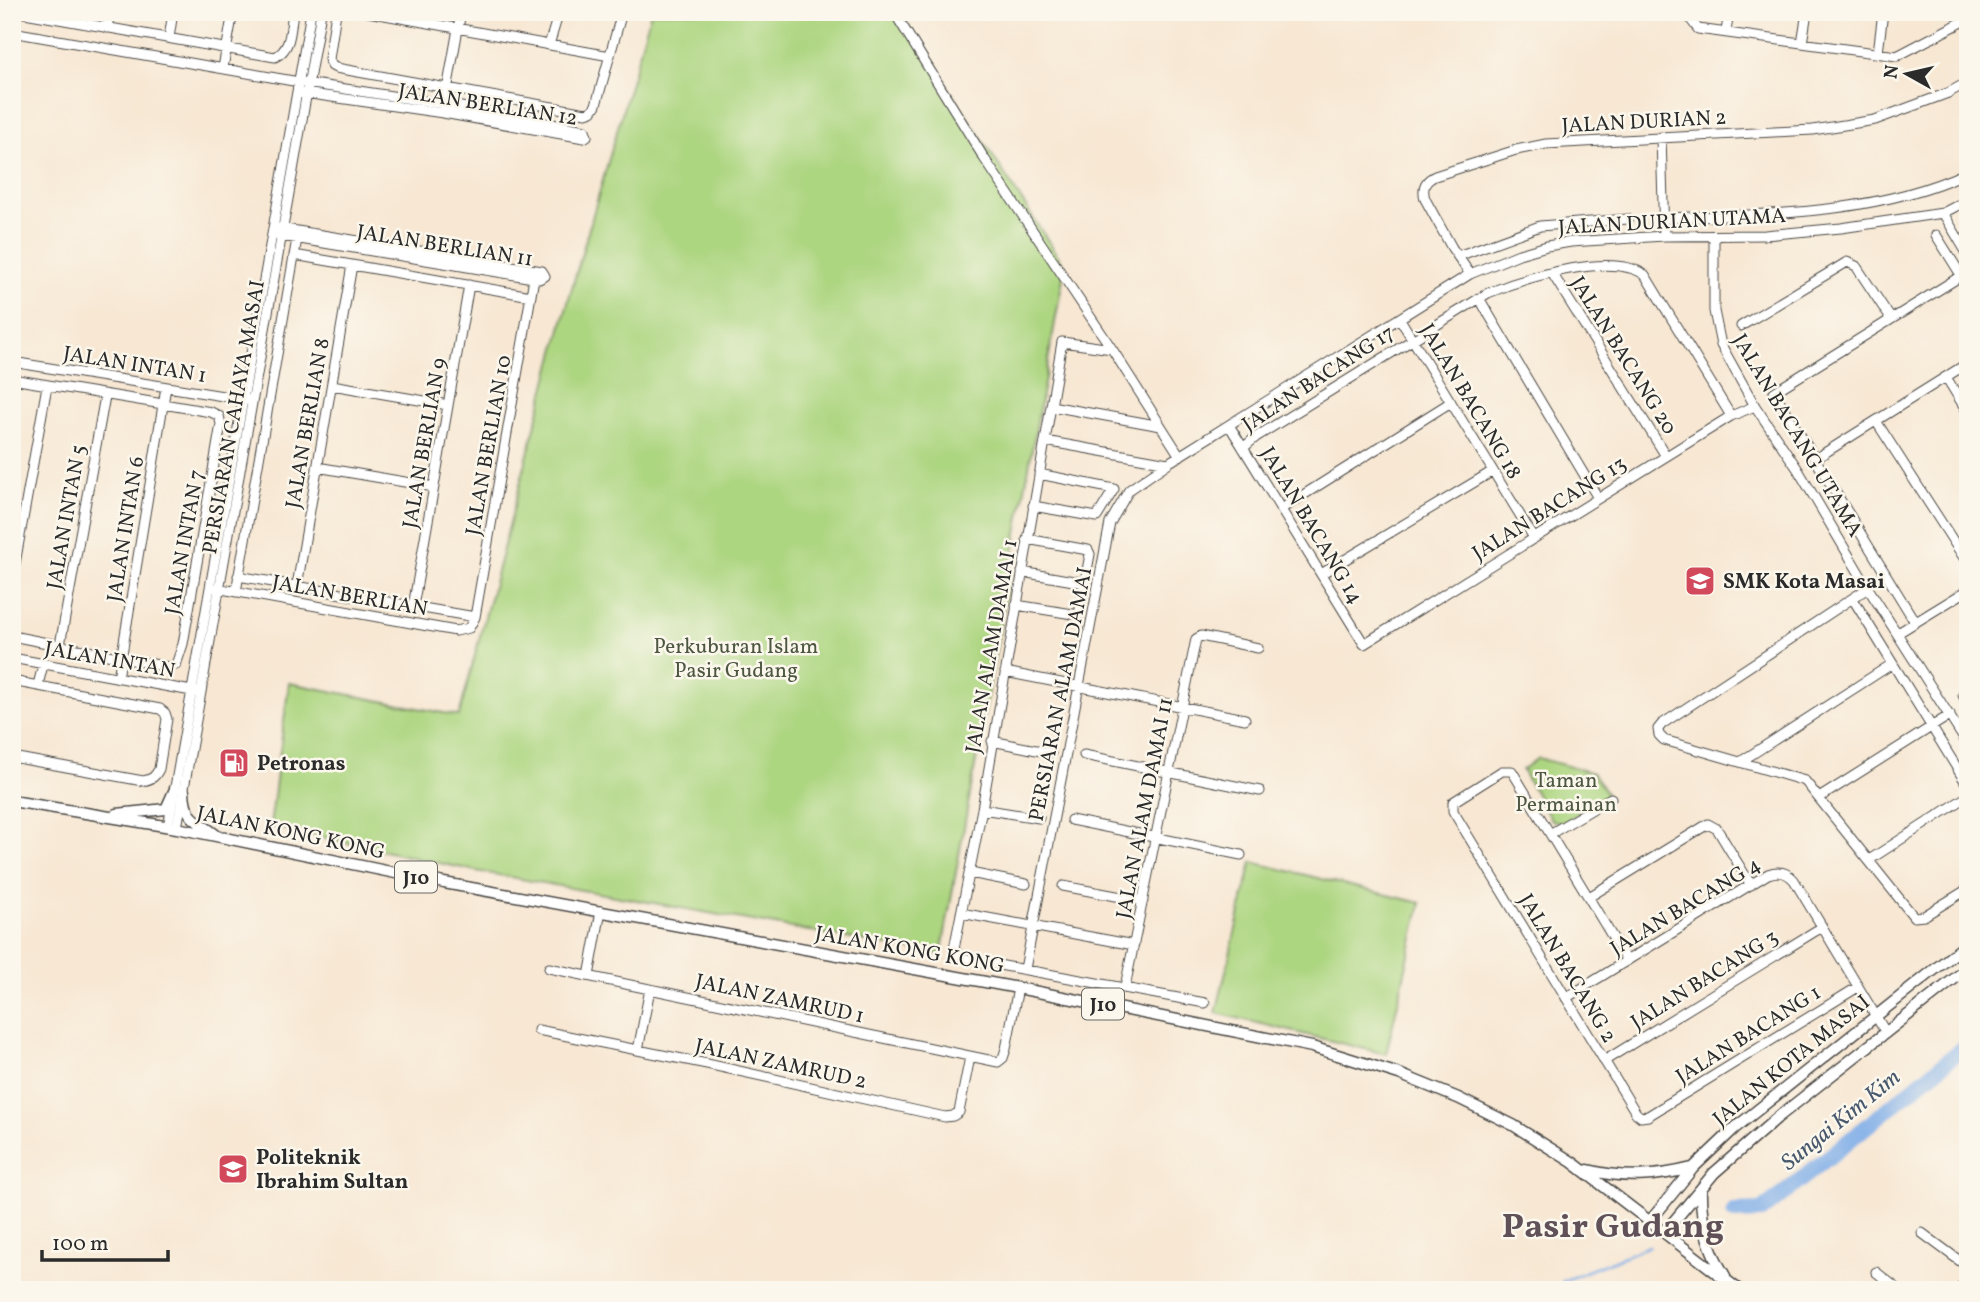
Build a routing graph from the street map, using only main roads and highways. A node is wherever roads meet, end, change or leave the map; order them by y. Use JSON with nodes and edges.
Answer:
{"nodes":[{"id":1,"x":12,"y":801,"type":"edge"},
{"id":2,"x":100,"y":816,"type":"junction"},
{"id":3,"x":218,"y":836,"type":"junction"},
{"id":4,"x":1968,"y":943,"type":"edge"},
{"id":5,"x":1968,"y":968,"type":"edge"},
{"id":6,"x":1693,"y":1168,"type":"junction"},
{"id":7,"x":1581,"y":1169,"type":"junction"},
{"id":8,"x":1701,"y":1189,"type":"junction"},
{"id":9,"x":1651,"y":1220,"type":"junction"},
{"id":10,"x":1665,"y":1232,"type":"junction"},
{"id":11,"x":1734,"y":1286,"type":"edge"}],
"edges":[{"from":1,"to":2,"type":"main road","name":"JALAN KONG KONG","number":"J10"},
{"from":2,"to":3,"type":"main road","name":"JALAN KONG KONG","number":"J10"},
{"from":2,"to":3,"type":"main road"},
{"from":3,"to":7,"type":"main road","name":"JALAN KONG KONG","number":"J10"},
{"from":4,"to":6,"type":"main road","name":"JALAN KOTA MASAI"},
{"from":5,"to":8,"type":"main road","name":"JALAN KOTA MASAI"},
{"from":6,"to":7,"type":"main road"},
{"from":6,"to":9,"type":"main road","name":"JALAN KOTA MASAI"},
{"from":7,"to":9,"type":"main road","name":"JALAN KONG KONG","number":"J10"},
{"from":8,"to":10,"type":"main road","name":"JALAN KOTA MASAI"},
{"from":8,"to":11,"type":"main road"},
{"from":9,"to":10,"type":"main road","name":"JALAN KONG KONG","number":"J10"},
{"from":10,"to":11,"type":"main road","name":"JALAN KONG KONG","number":"J10"}]}
